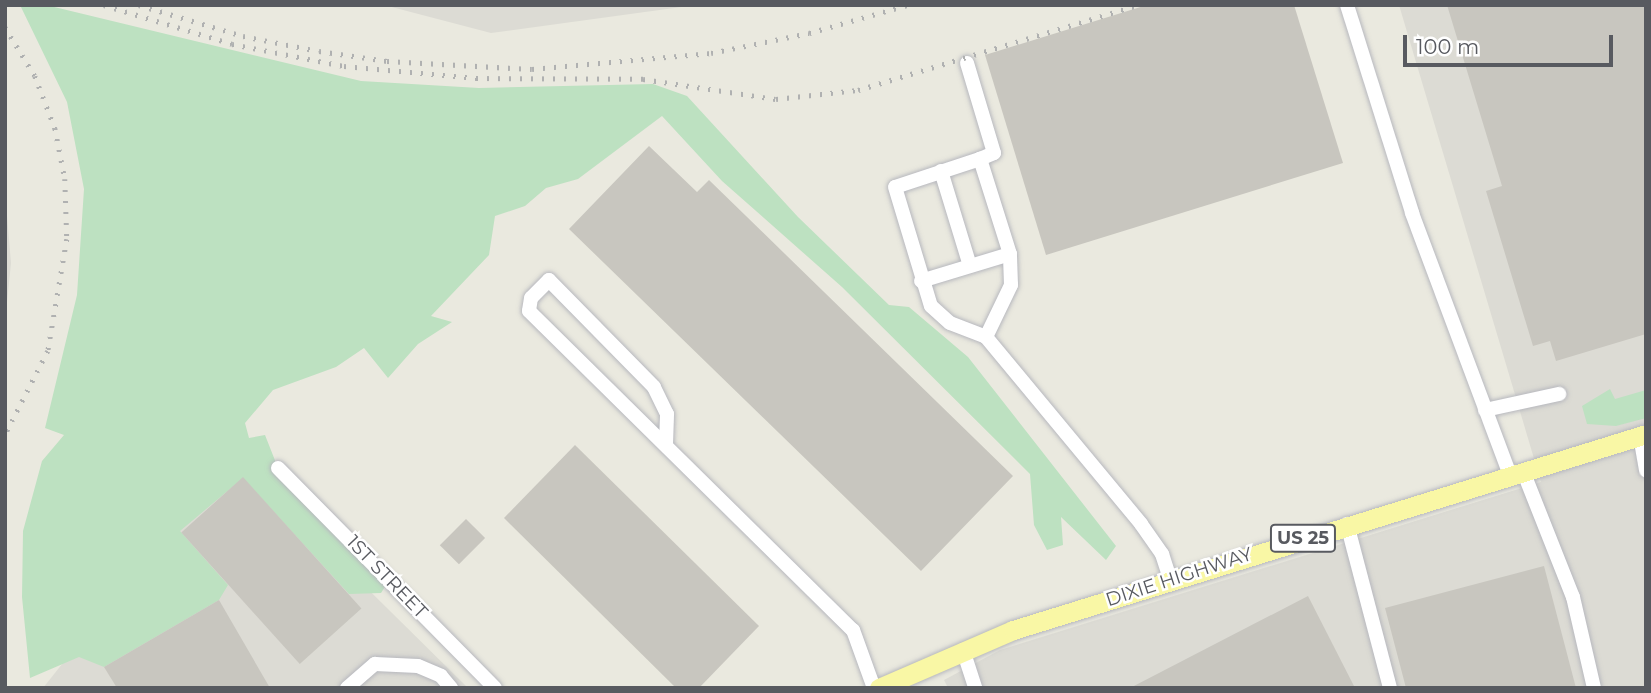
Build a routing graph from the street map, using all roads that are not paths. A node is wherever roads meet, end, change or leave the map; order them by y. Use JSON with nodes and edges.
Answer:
{"nodes":[{"id":1,"x":1347,"y":5,"type":"edge"},
{"id":2,"x":967,"y":63,"type":"dead end"},
{"id":3,"x":980,"y":159,"type":"junction"},
{"id":4,"x":941,"y":171,"type":"junction"},
{"id":5,"x":1010,"y":254,"type":"junction"},
{"id":6,"x":970,"y":266,"type":"junction"},
{"id":7,"x":921,"y":281,"type":"junction"},
{"id":8,"x":986,"y":337,"type":"junction"},
{"id":9,"x":1559,"y":394,"type":"dead end"},
{"id":10,"x":1485,"y":410,"type":"junction"},
{"id":11,"x":1643,"y":435,"type":"edge"},
{"id":12,"x":666,"y":444,"type":"junction"},
{"id":13,"x":278,"y":468,"type":"dead end"},
{"id":14,"x":1646,"y":470,"type":"edge"},
{"id":15,"x":1517,"y":473,"type":"junction"},
{"id":16,"x":1348,"y":524,"type":"junction"},
{"id":17,"x":1170,"y":579,"type":"junction"},
{"id":18,"x":963,"y":650,"type":"junction"},
{"id":19,"x":347,"y":688,"type":"edge"},
{"id":20,"x":451,"y":688,"type":"edge"},
{"id":21,"x":495,"y":688,"type":"edge"},
{"id":22,"x":876,"y":688,"type":"edge"},
{"id":23,"x":975,"y":688,"type":"edge"},
{"id":24,"x":1390,"y":688,"type":"edge"},
{"id":25,"x":1594,"y":688,"type":"edge"}],
"edges":[{"from":1,"to":10,"type":"street"},
{"from":2,"to":3,"type":"street"},
{"from":3,"to":4,"type":"street"},
{"from":3,"to":5,"type":"street"},
{"from":4,"to":6,"type":"street"},
{"from":4,"to":7,"type":"street"},
{"from":5,"to":6,"type":"street"},
{"from":5,"to":8,"type":"street"},
{"from":6,"to":7,"type":"street"},
{"from":7,"to":8,"type":"street"},
{"from":8,"to":17,"type":"street"},
{"from":9,"to":10,"type":"street"},
{"from":10,"to":15,"type":"street"},
{"from":11,"to":14,"type":"street"},
{"from":11,"to":15,"type":"main road","name":"DIXIE HIGHWAY","number":"US 25"},
{"from":12,"to":12,"type":"street"},
{"from":12,"to":22,"type":"street"},
{"from":13,"to":21,"type":"street","name":"1ST STREET"},
{"from":15,"to":16,"type":"main road","name":"DIXIE HIGHWAY","number":"US 25"},
{"from":15,"to":25,"type":"street"},
{"from":16,"to":17,"type":"main road","name":"DIXIE HIGHWAY","number":"US 25"},
{"from":16,"to":24,"type":"street"},
{"from":17,"to":18,"type":"main road","name":"DIXIE HIGHWAY","number":"US 25"},
{"from":18,"to":22,"type":"main road","name":"DIXIE HIGHWAY","number":"US 25"},
{"from":18,"to":23,"type":"street"},
{"from":19,"to":20,"type":"street"}]}
